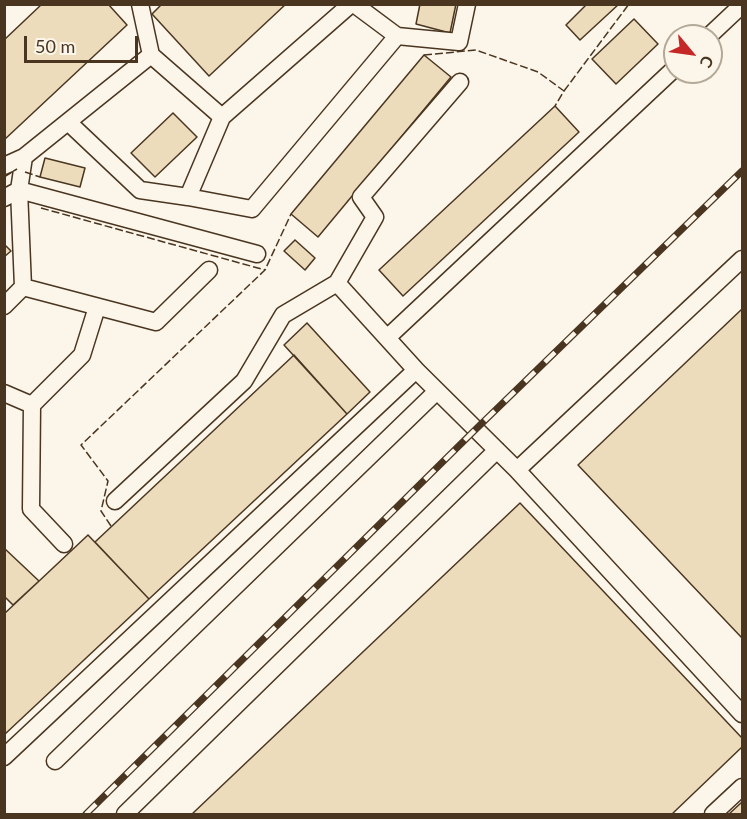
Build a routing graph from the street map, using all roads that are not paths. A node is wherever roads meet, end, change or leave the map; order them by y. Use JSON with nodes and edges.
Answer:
{"nodes":[{"id":1,"x":140,"y":4,"type":"edge"},
{"id":2,"x":352,"y":4,"type":"edge"},
{"id":3,"x":467,"y":4,"type":"edge"},
{"id":4,"x":742,"y":5,"type":"edge"},
{"id":5,"x":722,"y":24,"type":"edge"},
{"id":6,"x":397,"y":36,"type":"junction"},
{"id":7,"x":151,"y":55,"type":"junction"},
{"id":8,"x":663,"y":79,"type":"edge"},
{"id":9,"x":460,"y":82,"type":"dead end"},
{"id":10,"x":222,"y":117,"type":"junction"},
{"id":11,"x":68,"y":122,"type":"junction"},
{"id":12,"x":24,"y":157,"type":"junction"},
{"id":13,"x":4,"y":166,"type":"edge"},
{"id":14,"x":12,"y":194,"type":"edge"},
{"id":15,"x":188,"y":197,"type":"junction"},
{"id":16,"x":257,"y":254,"type":"dead end"},
{"id":17,"x":742,"y":259,"type":"edge"},
{"id":18,"x":208,"y":270,"type":"dead end"},
{"id":19,"x":337,"y":283,"type":"junction"},
{"id":20,"x":23,"y":287,"type":"junction"},
{"id":21,"x":4,"y":306,"type":"edge"},
{"id":22,"x":97,"y":307,"type":"junction"},
{"id":23,"x":388,"y":337,"type":"junction"},
{"id":24,"x":416,"y":370,"type":"junction"},
{"id":25,"x":437,"y":391,"type":"junction"},
{"id":26,"x":4,"y":393,"type":"edge"},
{"id":27,"x":32,"y":405,"type":"junction"},
{"id":28,"x":497,"y":450,"type":"junction"},
{"id":29,"x":517,"y":470,"type":"junction"},
{"id":30,"x":115,"y":501,"type":"dead end"},
{"id":31,"x":64,"y":544,"type":"dead end"},
{"id":32,"x":742,"y":714,"type":"edge"},
{"id":33,"x":4,"y":757,"type":"edge"},
{"id":34,"x":56,"y":761,"type":"dead end"},
{"id":35,"x":742,"y":787,"type":"edge"},
{"id":36,"x":125,"y":814,"type":"edge"},
{"id":37,"x":713,"y":814,"type":"edge"}],
"edges":[{"from":1,"to":7,"type":"lane"},
{"from":2,"to":6,"type":"lane"},
{"from":2,"to":10,"type":"lane"},
{"from":3,"to":6,"type":"lane"},
{"from":4,"to":5,"type":"lane"},
{"from":6,"to":15,"type":"lane"},
{"from":7,"to":10,"type":"lane"},
{"from":7,"to":11,"type":"lane"},
{"from":8,"to":23,"type":"lane"},
{"from":9,"to":19,"type":"lane"},
{"from":10,"to":15,"type":"lane"},
{"from":11,"to":12,"type":"lane"},
{"from":11,"to":15,"type":"lane"},
{"from":12,"to":13,"type":"lane"},
{"from":12,"to":14,"type":"lane"},
{"from":14,"to":16,"type":"lane"},
{"from":14,"to":20,"type":"lane"},
{"from":17,"to":29,"type":"lane"},
{"from":18,"to":22,"type":"lane"},
{"from":19,"to":23,"type":"lane"},
{"from":19,"to":30,"type":"lane"},
{"from":20,"to":21,"type":"lane"},
{"from":20,"to":22,"type":"lane"},
{"from":22,"to":27,"type":"lane"},
{"from":23,"to":24,"type":"lane"},
{"from":24,"to":25,"type":"lane"},
{"from":24,"to":33,"type":"lane"},
{"from":25,"to":28,"type":"lane"},
{"from":25,"to":34,"type":"lane"},
{"from":26,"to":27,"type":"lane"},
{"from":27,"to":31,"type":"lane"},
{"from":28,"to":29,"type":"lane"},
{"from":28,"to":36,"type":"lane"},
{"from":29,"to":32,"type":"lane"},
{"from":35,"to":37,"type":"lane"}]}
